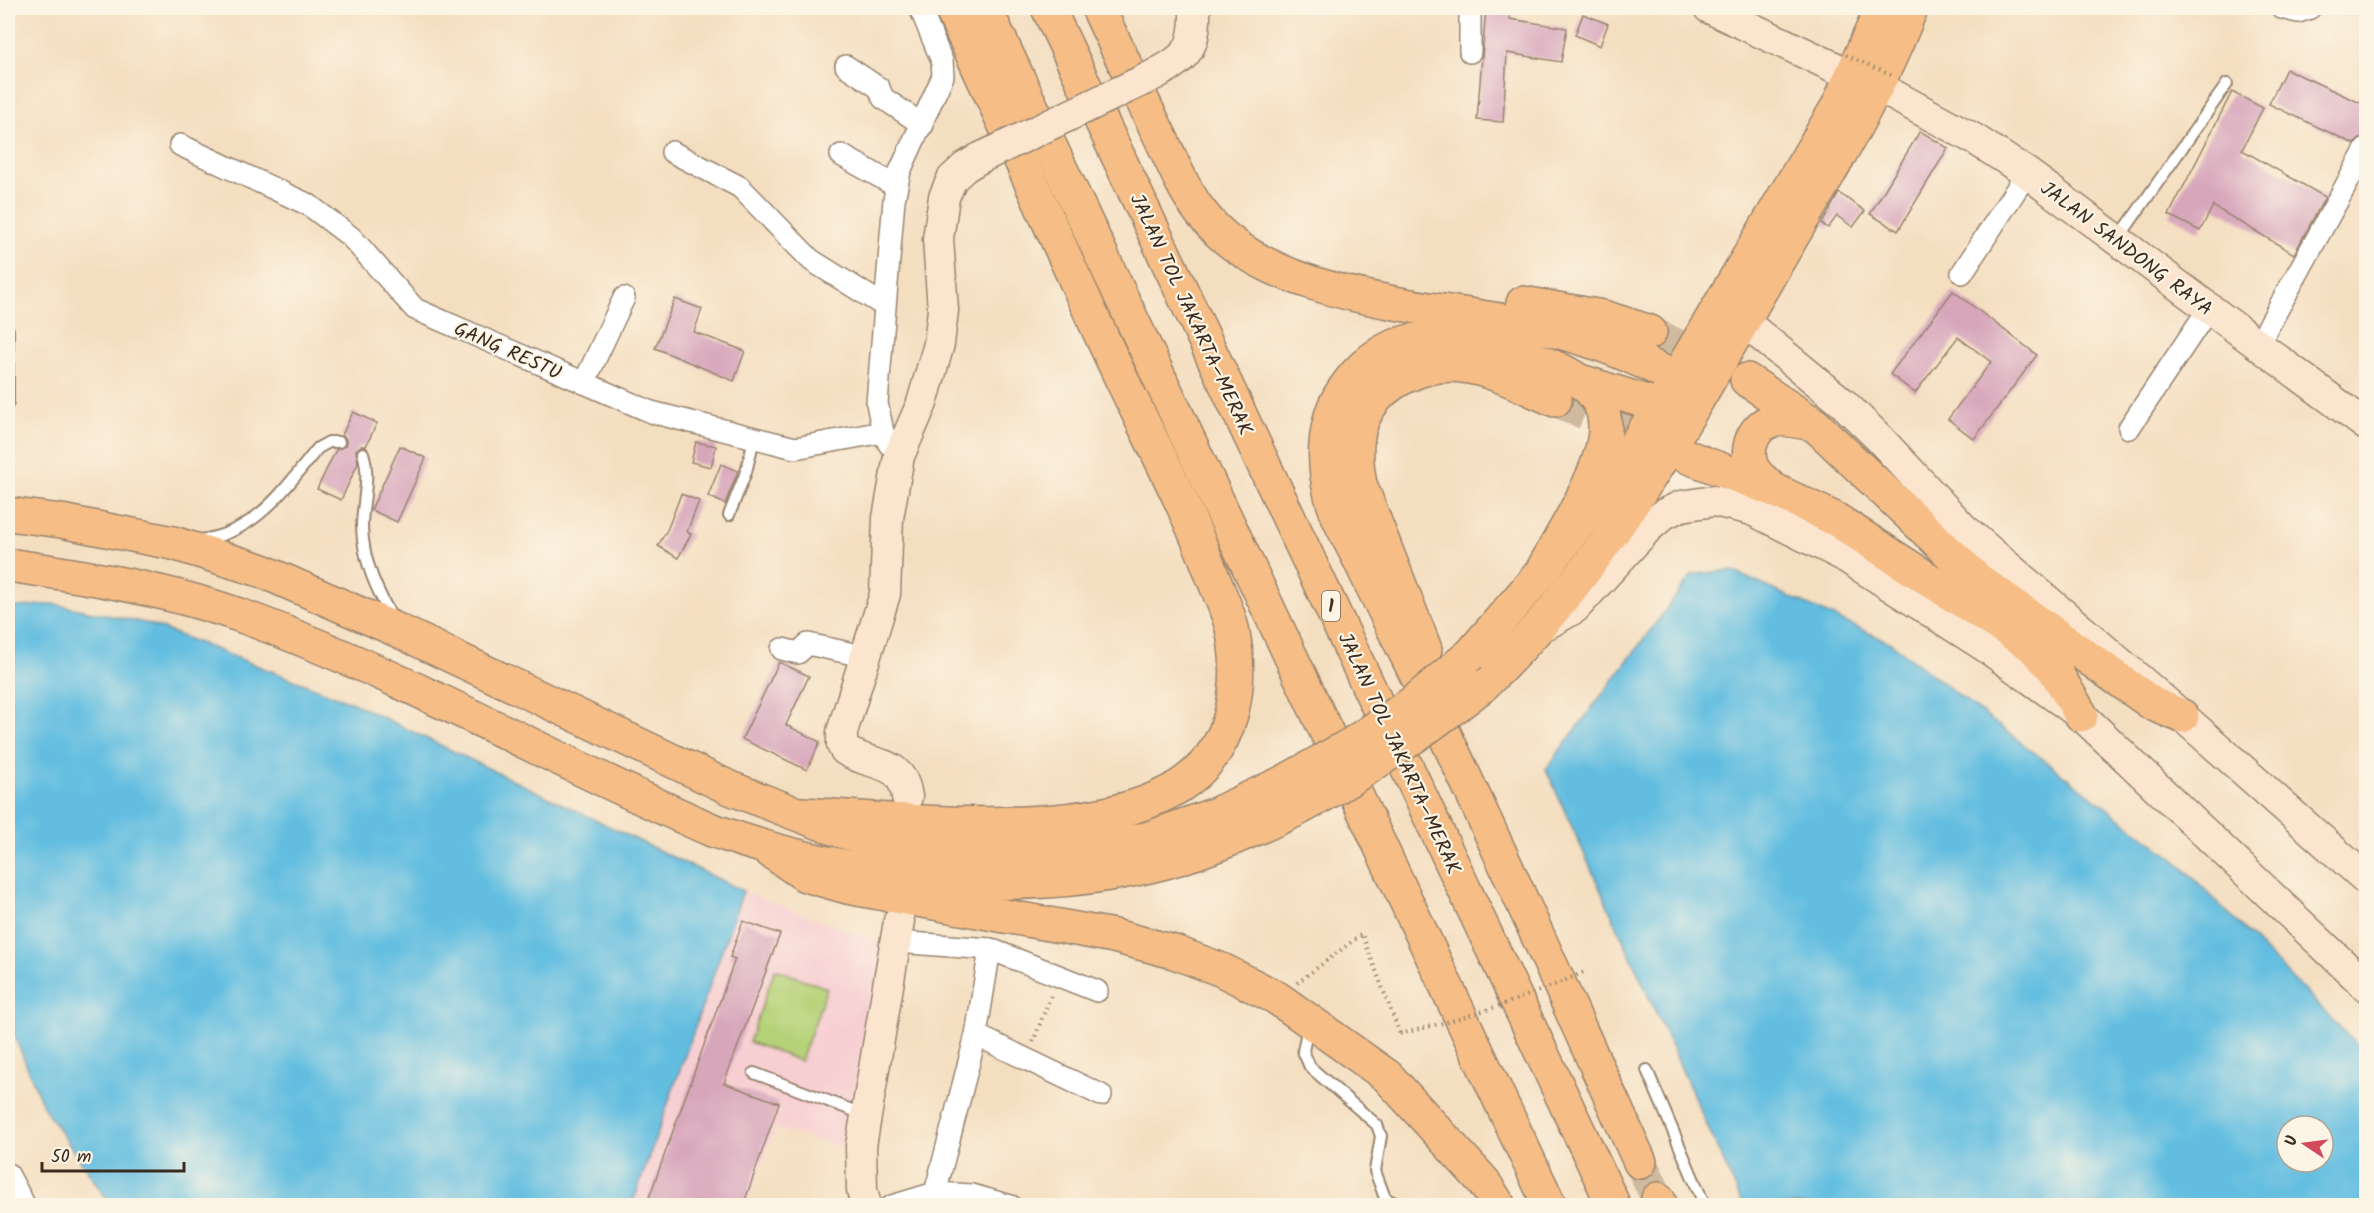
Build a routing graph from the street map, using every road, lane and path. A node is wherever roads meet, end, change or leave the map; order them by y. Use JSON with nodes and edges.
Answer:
{"nodes":[{"id":1,"x":920,"y":8,"type":"edge"},
{"id":2,"x":951,"y":8,"type":"edge"},
{"id":3,"x":985,"y":8,"type":"edge"},
{"id":4,"x":1048,"y":8,"type":"edge"},
{"id":5,"x":1098,"y":8,"type":"edge"},
{"id":6,"x":1195,"y":8,"type":"edge"},
{"id":7,"x":1470,"y":8,"type":"edge"},
{"id":8,"x":1709,"y":8,"type":"edge"},
{"id":9,"x":2282,"y":8,"type":"edge"},
{"id":10,"x":2310,"y":8,"type":"edge"},
{"id":11,"x":1906,"y":12,"type":"edge"},
{"id":12,"x":1470,"y":52,"type":"dead end"},
{"id":13,"x":846,"y":66,"type":"dead end"},
{"id":14,"x":1867,"y":73,"type":"junction"},
{"id":15,"x":1017,"y":76,"type":"junction"},
{"id":16,"x":2227,"y":84,"type":"dead end"},
{"id":17,"x":923,"y":125,"type":"junction"},
{"id":18,"x":180,"y":145,"type":"dead end"},
{"id":19,"x":2367,"y":149,"type":"edge"},
{"id":20,"x":672,"y":152,"type":"dead end"},
{"id":21,"x":841,"y":155,"type":"dead end"},
{"id":22,"x":2027,"y":173,"type":"junction"},
{"id":23,"x":896,"y":186,"type":"junction"},
{"id":24,"x":2118,"y":239,"type":"junction"},
{"id":25,"x":1962,"y":273,"type":"dead end"},
{"id":26,"x":1297,"y":275,"type":"junction"},
{"id":27,"x":624,"y":298,"type":"dead end"},
{"id":28,"x":883,"y":305,"type":"junction"},
{"id":29,"x":2209,"y":308,"type":"junction"},
{"id":30,"x":1743,"y":321,"type":"junction"},
{"id":31,"x":8,"y":330,"type":"edge"},
{"id":32,"x":1650,"y":332,"type":"tunnel mouth"},
{"id":33,"x":2258,"y":345,"type":"junction"},
{"id":34,"x":1122,"y":379,"type":"junction"},
{"id":35,"x":1747,"y":380,"type":"tunnel mouth"},
{"id":36,"x":1583,"y":382,"type":"junction"},
{"id":37,"x":584,"y":383,"type":"junction"},
{"id":38,"x":1681,"y":398,"type":"junction"},
{"id":39,"x":1555,"y":400,"type":"tunnel mouth"},
{"id":40,"x":8,"y":403,"type":"edge"},
{"id":41,"x":1814,"y":424,"type":"junction"},
{"id":42,"x":2367,"y":425,"type":"edge"},
{"id":43,"x":2129,"y":428,"type":"dead end"},
{"id":44,"x":754,"y":439,"type":"junction"},
{"id":45,"x":339,"y":442,"type":"dead end"},
{"id":46,"x":891,"y":444,"type":"junction"},
{"id":47,"x":363,"y":453,"type":"dead end"},
{"id":48,"x":1683,"y":455,"type":"tunnel mouth"},
{"id":49,"x":1772,"y":489,"type":"junction"},
{"id":50,"x":8,"y":514,"type":"edge"},
{"id":51,"x":729,"y":515,"type":"dead end"},
{"id":52,"x":173,"y":543,"type":"junction"},
{"id":53,"x":8,"y":565,"type":"edge"},
{"id":54,"x":1541,"y":573,"type":"junction"},
{"id":55,"x":1539,"y":628,"type":"junction"},
{"id":56,"x":399,"y":631,"type":"junction"},
{"id":57,"x":782,"y":649,"type":"dead end"},
{"id":58,"x":867,"y":657,"type":"junction"},
{"id":59,"x":2081,"y":715,"type":"junction"},
{"id":60,"x":2182,"y":716,"type":"junction"},
{"id":61,"x":1292,"y":795,"type":"junction"},
{"id":62,"x":907,"y":797,"type":"dead end"},
{"id":63,"x":802,"y":814,"type":"junction"},
{"id":64,"x":770,"y":851,"type":"junction"},
{"id":65,"x":2367,"y":879,"type":"edge"},
{"id":66,"x":1519,"y":900,"type":"junction"},
{"id":67,"x":898,"y":932,"type":"joint"},
{"id":68,"x":990,"y":949,"type":"junction"},
{"id":69,"x":1584,"y":972,"type":"dead end"},
{"id":70,"x":1059,"y":976,"type":"junction"},
{"id":71,"x":2367,"y":986,"type":"edge"},
{"id":72,"x":1097,"y":991,"type":"dead end"},
{"id":73,"x":1277,"y":998,"type":"junction"},
{"id":74,"x":1309,"y":1019,"type":"junction"},
{"id":75,"x":976,"y":1035,"type":"junction"},
{"id":76,"x":1026,"y":1059,"type":"junction"},
{"id":77,"x":1647,"y":1070,"type":"dead end"},
{"id":78,"x":753,"y":1073,"type":"dead end"},
{"id":79,"x":1101,"y":1095,"type":"dead end"},
{"id":80,"x":866,"y":1115,"type":"junction"},
{"id":81,"x":1640,"y":1162,"type":"tunnel mouth"},
{"id":82,"x":8,"y":1174,"type":"edge"},
{"id":83,"x":936,"y":1193,"type":"junction"},
{"id":84,"x":25,"y":1206,"type":"edge"},
{"id":85,"x":866,"y":1206,"type":"edge"},
{"id":86,"x":892,"y":1206,"type":"edge"},
{"id":87,"x":1011,"y":1206,"type":"edge"},
{"id":88,"x":1400,"y":1206,"type":"edge"},
{"id":89,"x":1498,"y":1206,"type":"edge"},
{"id":90,"x":1550,"y":1206,"type":"edge"},
{"id":91,"x":1614,"y":1206,"type":"edge"},
{"id":92,"x":1705,"y":1206,"type":"edge"}],
"edges":[{"from":1,"to":17,"type":"street"},
{"from":2,"to":34,"type":"main road"},
{"from":3,"to":15,"type":"main road"},
{"from":4,"to":91,"type":"main road","name":"JALAN TOL JAKARTA–MERAK","number":"1"},
{"from":5,"to":26,"type":"main road"},
{"from":6,"to":46,"type":"street","bridge":true},
{"from":7,"to":12,"type":"street"},
{"from":8,"to":14,"type":"street","name":"JALAN SANDONG RAYA"},
{"from":9,"to":10,"type":"street"},
{"from":11,"to":14,"type":"main road"},
{"from":13,"to":17,"type":"street"},
{"from":14,"to":14,"type":"path","bridge":true},
{"from":14,"to":22,"type":"street","name":"JALAN SANDONG RAYA"},
{"from":14,"to":30,"type":"main road"},
{"from":14,"to":38,"type":"main road"},
{"from":15,"to":34,"type":"main road"},
{"from":15,"to":90,"type":"main road"},
{"from":16,"to":24,"type":"lane"},
{"from":17,"to":23,"type":"street"},
{"from":18,"to":37,"type":"street","name":"GANG RESTU"},
{"from":19,"to":33,"type":"street"},
{"from":20,"to":28,"type":"street"},
{"from":21,"to":23,"type":"street"},
{"from":22,"to":24,"type":"street","name":"JALAN SANDONG RAYA"},
{"from":22,"to":25,"type":"street"},
{"from":23,"to":28,"type":"street"},
{"from":24,"to":29,"type":"street","name":"JALAN SANDONG RAYA"},
{"from":26,"to":32,"type":"main road"},
{"from":26,"to":38,"type":"main road"},
{"from":27,"to":37,"type":"street"},
{"from":28,"to":46,"type":"street"},
{"from":29,"to":33,"type":"street","name":"JALAN SANDONG RAYA"},
{"from":29,"to":43,"type":"street"},
{"from":30,"to":38,"type":"main road"},
{"from":30,"to":60,"type":"street"},
{"from":31,"to":40,"type":"lane"},
{"from":33,"to":42,"type":"street","name":"JALAN SANDONG RAYA"},
{"from":34,"to":63,"type":"main road"},
{"from":35,"to":41,"type":"main road"},
{"from":36,"to":38,"type":"main road"},
{"from":36,"to":54,"type":"main road"},
{"from":36,"to":66,"type":"main road"},
{"from":37,"to":44,"type":"street","name":"GANG RESTU"},
{"from":38,"to":54,"type":"main road"},
{"from":38,"to":55,"type":"main road"},
{"from":39,"to":66,"type":"main road"},
{"from":41,"to":49,"type":"main road"},
{"from":41,"to":60,"type":"main road"},
{"from":44,"to":46,"type":"street","name":"GANG RESTU"},
{"from":44,"to":51,"type":"lane"},
{"from":45,"to":52,"type":"lane"},
{"from":46,"to":58,"type":"street"},
{"from":47,"to":56,"type":"lane"},
{"from":48,"to":49,"type":"main road"},
{"from":49,"to":59,"type":"main road"},
{"from":50,"to":52,"type":"main road"},
{"from":52,"to":56,"type":"main road"},
{"from":53,"to":64,"type":"main road"},
{"from":54,"to":61,"type":"main road","bridge":true},
{"from":55,"to":59,"type":"street"},
{"from":55,"to":61,"type":"main road","bridge":true},
{"from":56,"to":63,"type":"main road"},
{"from":57,"to":58,"type":"street"},
{"from":58,"to":62,"type":"street"},
{"from":59,"to":71,"type":"street"},
{"from":60,"to":65,"type":"street"},
{"from":61,"to":63,"type":"main road"},
{"from":61,"to":64,"type":"main road"},
{"from":64,"to":73,"type":"main road"},
{"from":66,"to":81,"type":"main road"},
{"from":67,"to":68,"type":"street"},
{"from":67,"to":80,"type":"street"},
{"from":68,"to":70,"type":"street"},
{"from":68,"to":75,"type":"street"},
{"from":69,"to":73,"type":"path","bridge":true},
{"from":70,"to":72,"type":"street"},
{"from":70,"to":76,"type":"path"},
{"from":73,"to":74,"type":"main road"},
{"from":74,"to":88,"type":"lane"},
{"from":74,"to":89,"type":"main road"},
{"from":75,"to":76,"type":"street"},
{"from":75,"to":83,"type":"street"},
{"from":76,"to":79,"type":"street"},
{"from":77,"to":92,"type":"lane"},
{"from":78,"to":80,"type":"lane"},
{"from":80,"to":85,"type":"street"},
{"from":82,"to":84,"type":"street"},
{"from":83,"to":86,"type":"street"},
{"from":83,"to":87,"type":"street"}]}
